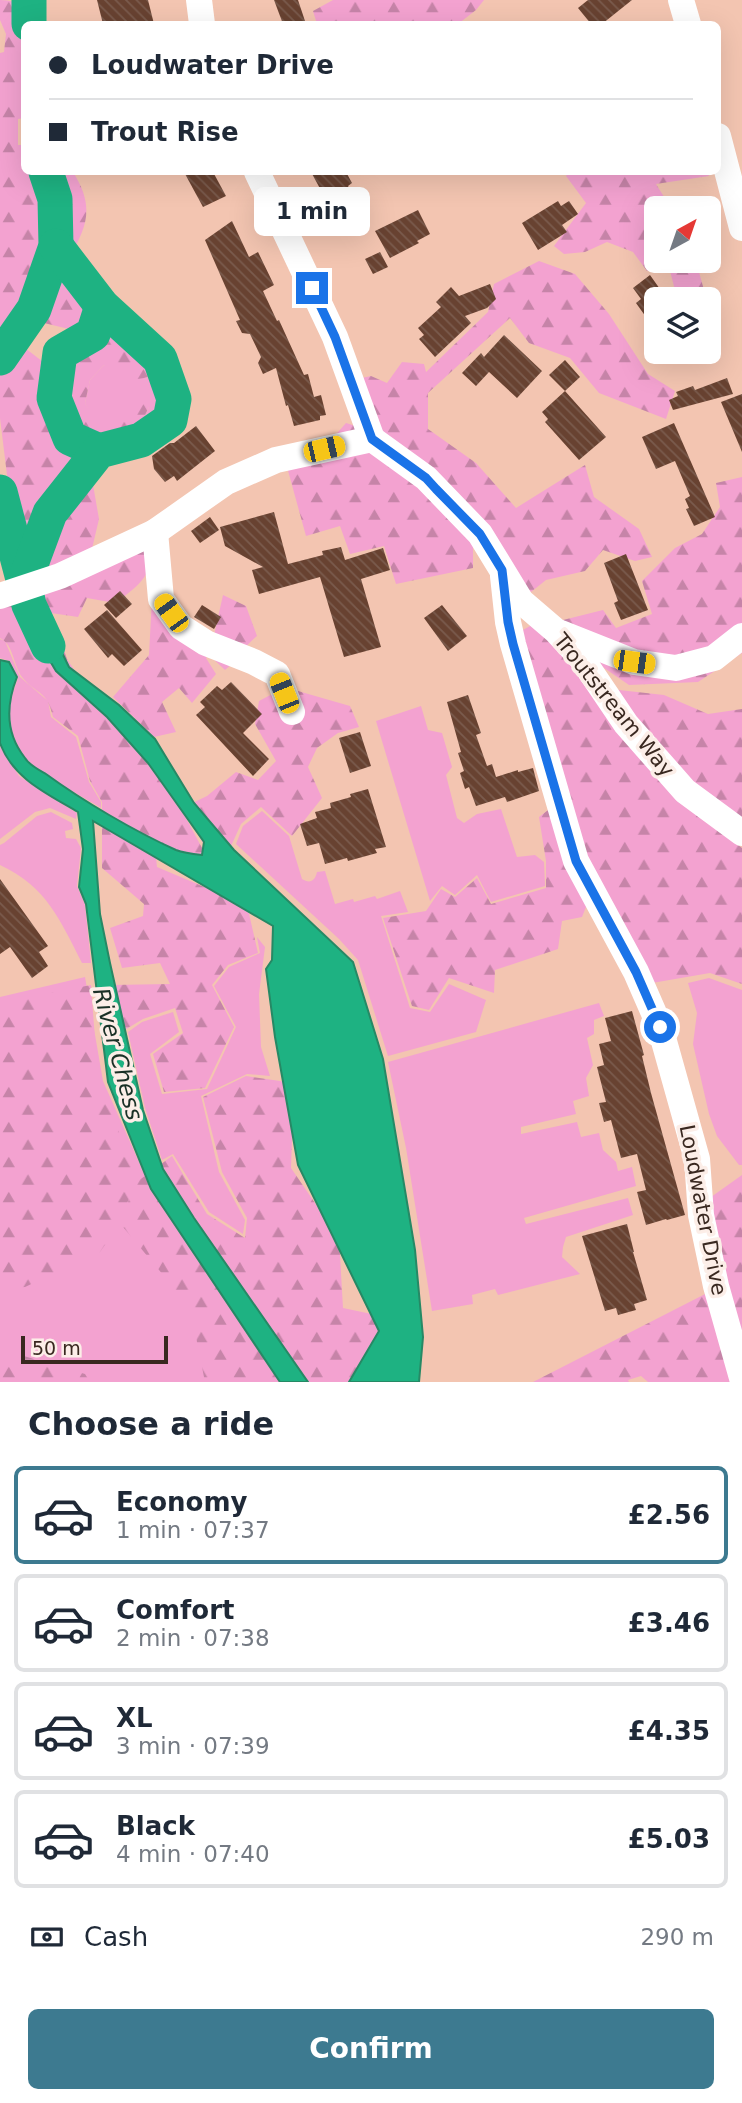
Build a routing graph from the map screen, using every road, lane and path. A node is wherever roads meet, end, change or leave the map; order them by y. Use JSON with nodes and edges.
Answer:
{"nodes":[{"id":1,"x":199,"y":0,"type":"edge"},
{"id":2,"x":681,"y":0,"type":"edge"},
{"id":3,"x":202,"y":21,"type":"edge"},
{"id":4,"x":687,"y":21,"type":"edge"},
{"id":5,"x":721,"y":148,"type":"edge"},
{"id":6,"x":258,"y":175,"type":"edge"},
{"id":7,"x":742,"y":228,"type":"edge"},
{"id":8,"x":372,"y":439,"type":"junction"},
{"id":9,"x":155,"y":532,"type":"junction"},
{"id":10,"x":502,"y":570,"type":"junction"},
{"id":11,"x":4,"y":594,"type":"edge"},
{"id":12,"x":556,"y":631,"type":"junction"},
{"id":13,"x":742,"y":636,"type":"edge"},
{"id":14,"x":292,"y":712,"type":"dead end"},
{"id":15,"x":742,"y":833,"type":"edge"},
{"id":16,"x":742,"y":1378,"type":"edge"}],
"edges":[{"from":1,"to":3,"type":"street"},
{"from":2,"to":4,"type":"street"},
{"from":5,"to":7,"type":"street"},
{"from":6,"to":8,"type":"street"},
{"from":8,"to":9,"type":"street"},
{"from":8,"to":10,"type":"street","name":"Troutstream Way"},
{"from":9,"to":11,"type":"street"},
{"from":9,"to":14,"type":"street"},
{"from":10,"to":12,"type":"street","name":"Troutstream Way"},
{"from":10,"to":16,"type":"street","name":"Loudwater Drive"},
{"from":12,"to":13,"type":"street"},
{"from":12,"to":15,"type":"street","name":"Troutstream Way"}]}
